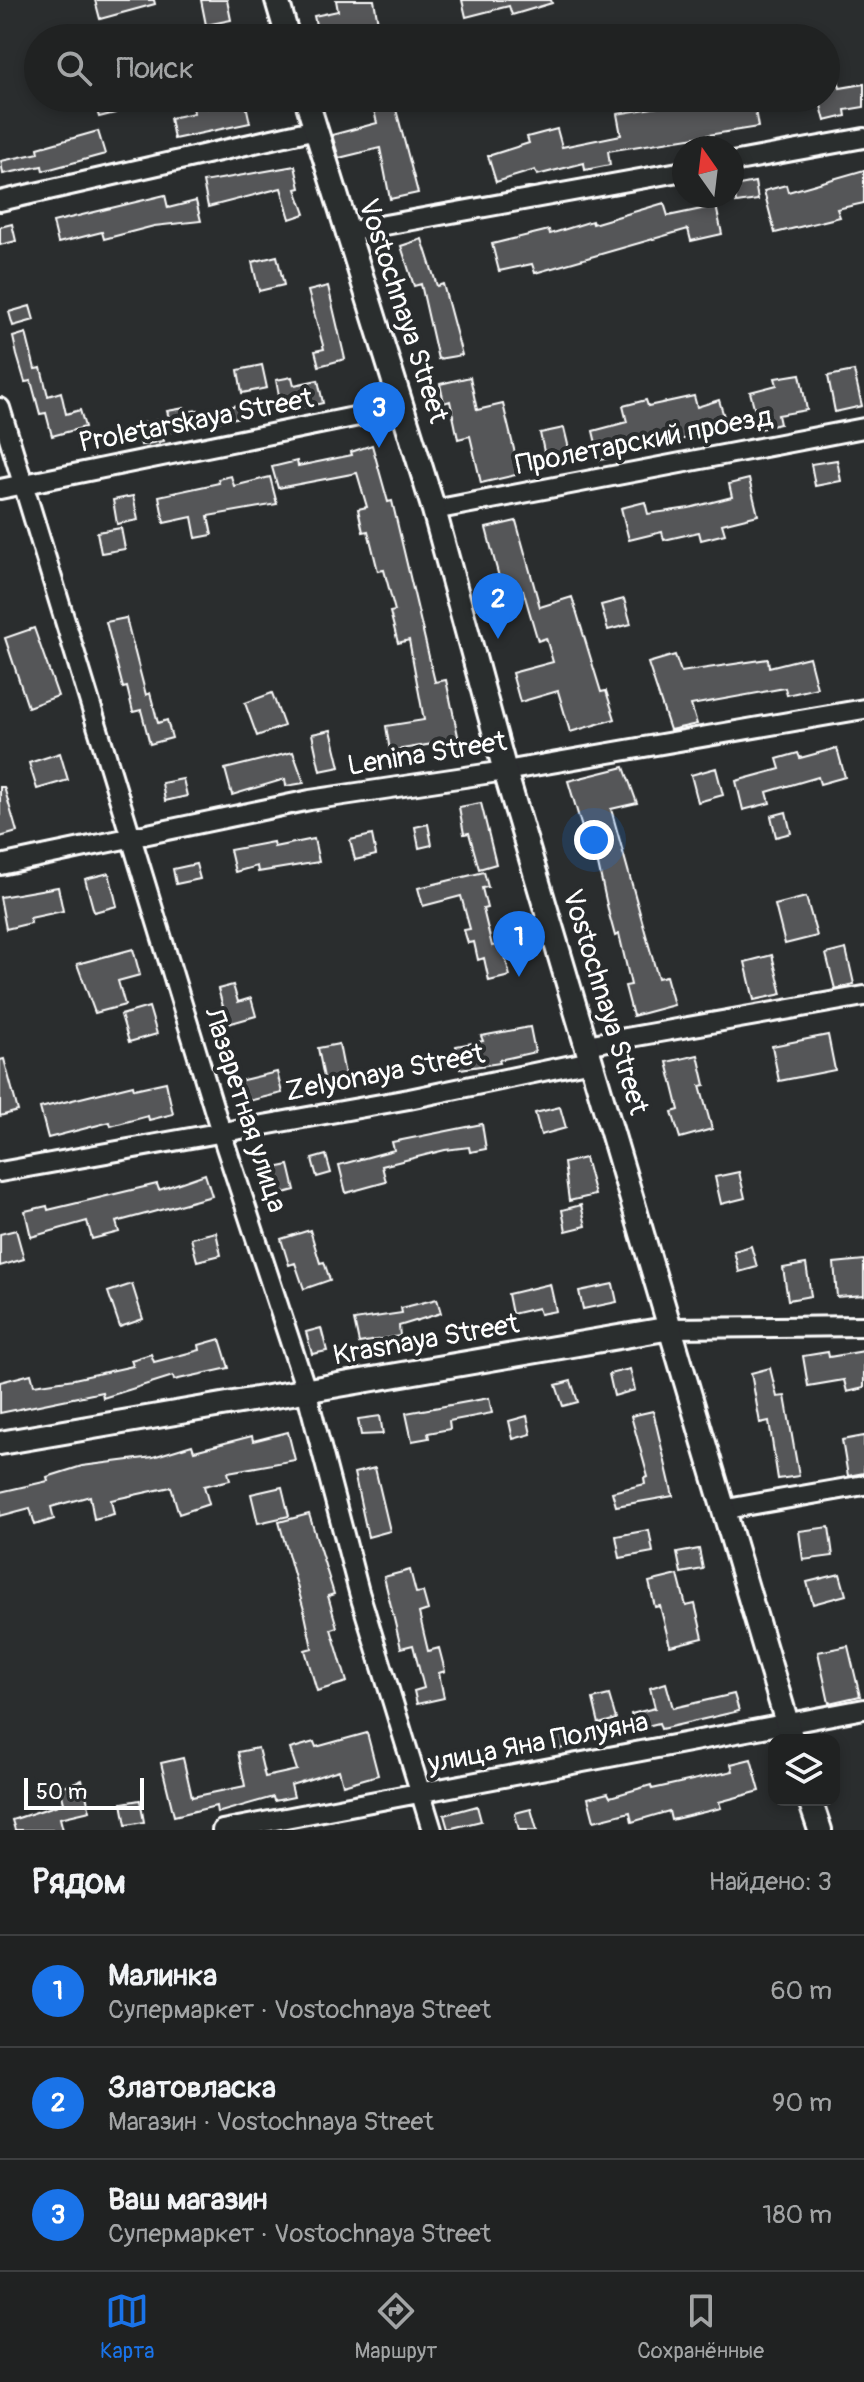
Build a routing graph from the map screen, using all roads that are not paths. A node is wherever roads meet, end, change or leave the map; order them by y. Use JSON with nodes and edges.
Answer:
{"nodes":[{"id":1,"x":277,"y":0,"type":"edge"},
{"id":2,"x":284,"y":24,"type":"edge"},
{"id":3,"x":311,"y":112,"type":"edge"},
{"id":4,"x":316,"y":129,"type":"junction"},
{"id":5,"x":864,"y":138,"type":"edge"},
{"id":6,"x":744,"y":160,"type":"edge"},
{"id":7,"x":672,"y":173,"type":"edge"},
{"id":8,"x":0,"y":201,"type":"edge"},
{"id":9,"x":346,"y":232,"type":"junction"},
{"id":10,"x":403,"y":407,"type":"junction"},
{"id":11,"x":0,"y":408,"type":"edge"},
{"id":12,"x":864,"y":428,"type":"edge"},
{"id":13,"x":22,"y":484,"type":"junction"},
{"id":14,"x":0,"y":489,"type":"edge"},
{"id":15,"x":434,"y":510,"type":"junction"},
{"id":16,"x":864,"y":709,"type":"edge"},
{"id":17,"x":505,"y":771,"type":"junction"},
{"id":18,"x":131,"y":839,"type":"junction"},
{"id":19,"x":0,"y":865,"type":"edge"},
{"id":20,"x":864,"y":996,"type":"edge"},
{"id":21,"x":589,"y":1053,"type":"junction"},
{"id":22,"x":221,"y":1132,"type":"junction"},
{"id":23,"x":0,"y":1172,"type":"edge"},
{"id":24,"x":864,"y":1326,"type":"edge"},
{"id":25,"x":671,"y":1328,"type":"junction"},
{"id":26,"x":306,"y":1390,"type":"junction"},
{"id":27,"x":0,"y":1443,"type":"edge"},
{"id":28,"x":864,"y":1485,"type":"edge"},
{"id":29,"x":727,"y":1509,"type":"junction"},
{"id":30,"x":864,"y":1709,"type":"edge"},
{"id":31,"x":790,"y":1732,"type":"edge"},
{"id":32,"x":421,"y":1794,"type":"junction"},
{"id":33,"x":812,"y":1806,"type":"edge"},
{"id":34,"x":222,"y":1830,"type":"edge"},
{"id":35,"x":432,"y":1830,"type":"edge"},
{"id":36,"x":820,"y":1830,"type":"edge"}],
"edges":[{"from":1,"to":2,"type":"street"},
{"from":3,"to":4,"type":"street","name":"Vostochnaya Street"},
{"from":4,"to":8,"type":"street"},
{"from":4,"to":9,"type":"street","name":"Vostochnaya Street"},
{"from":5,"to":6,"type":"street"},
{"from":7,"to":9,"type":"street"},
{"from":9,"to":10,"type":"street","name":"Vostochnaya Street"},
{"from":10,"to":13,"type":"street","name":"Proletarskaya Street"},
{"from":10,"to":15,"type":"street","name":"Vostochnaya Street"},
{"from":11,"to":13,"type":"street","name":"Лазаретная улица"},
{"from":12,"to":15,"type":"street","name":"Пролетарский проезд"},
{"from":13,"to":14,"type":"street","name":"Proletarskaya Street"},
{"from":13,"to":18,"type":"street","name":"Лазаретная улица"},
{"from":15,"to":17,"type":"street","name":"Vostochnaya Street"},
{"from":16,"to":17,"type":"street","name":"Lenina Street"},
{"from":17,"to":18,"type":"street","name":"Lenina Street"},
{"from":17,"to":21,"type":"street","name":"Vostochnaya Street"},
{"from":18,"to":19,"type":"street","name":"Lenina Street"},
{"from":18,"to":22,"type":"street","name":"Лазаретная улица"},
{"from":20,"to":21,"type":"street","name":"Zelyonaya Street"},
{"from":21,"to":22,"type":"street","name":"Zelyonaya Street"},
{"from":21,"to":25,"type":"street","name":"Vostochnaya Street"},
{"from":22,"to":23,"type":"street","name":"Zelyonaya Street"},
{"from":22,"to":26,"type":"street","name":"Лазаретная улица"},
{"from":24,"to":25,"type":"street","name":"Krasnaya Street"},
{"from":25,"to":26,"type":"street","name":"Krasnaya Street"},
{"from":25,"to":29,"type":"street","name":"Vostochnaya Street"},
{"from":26,"to":27,"type":"street","name":"Krasnaya Street"},
{"from":26,"to":32,"type":"street","name":"Лазаретная улица"},
{"from":28,"to":29,"type":"street"},
{"from":29,"to":31,"type":"street","name":"Vostochnaya Street"},
{"from":30,"to":31,"type":"street","name":"улица Яна Полуяна"},
{"from":31,"to":32,"type":"street","name":"улица Яна Полуяна"},
{"from":32,"to":34,"type":"street","name":"улица Яна Полуяна"},
{"from":32,"to":35,"type":"street","name":"Лазаретная улица"},
{"from":33,"to":36,"type":"street"}]}
